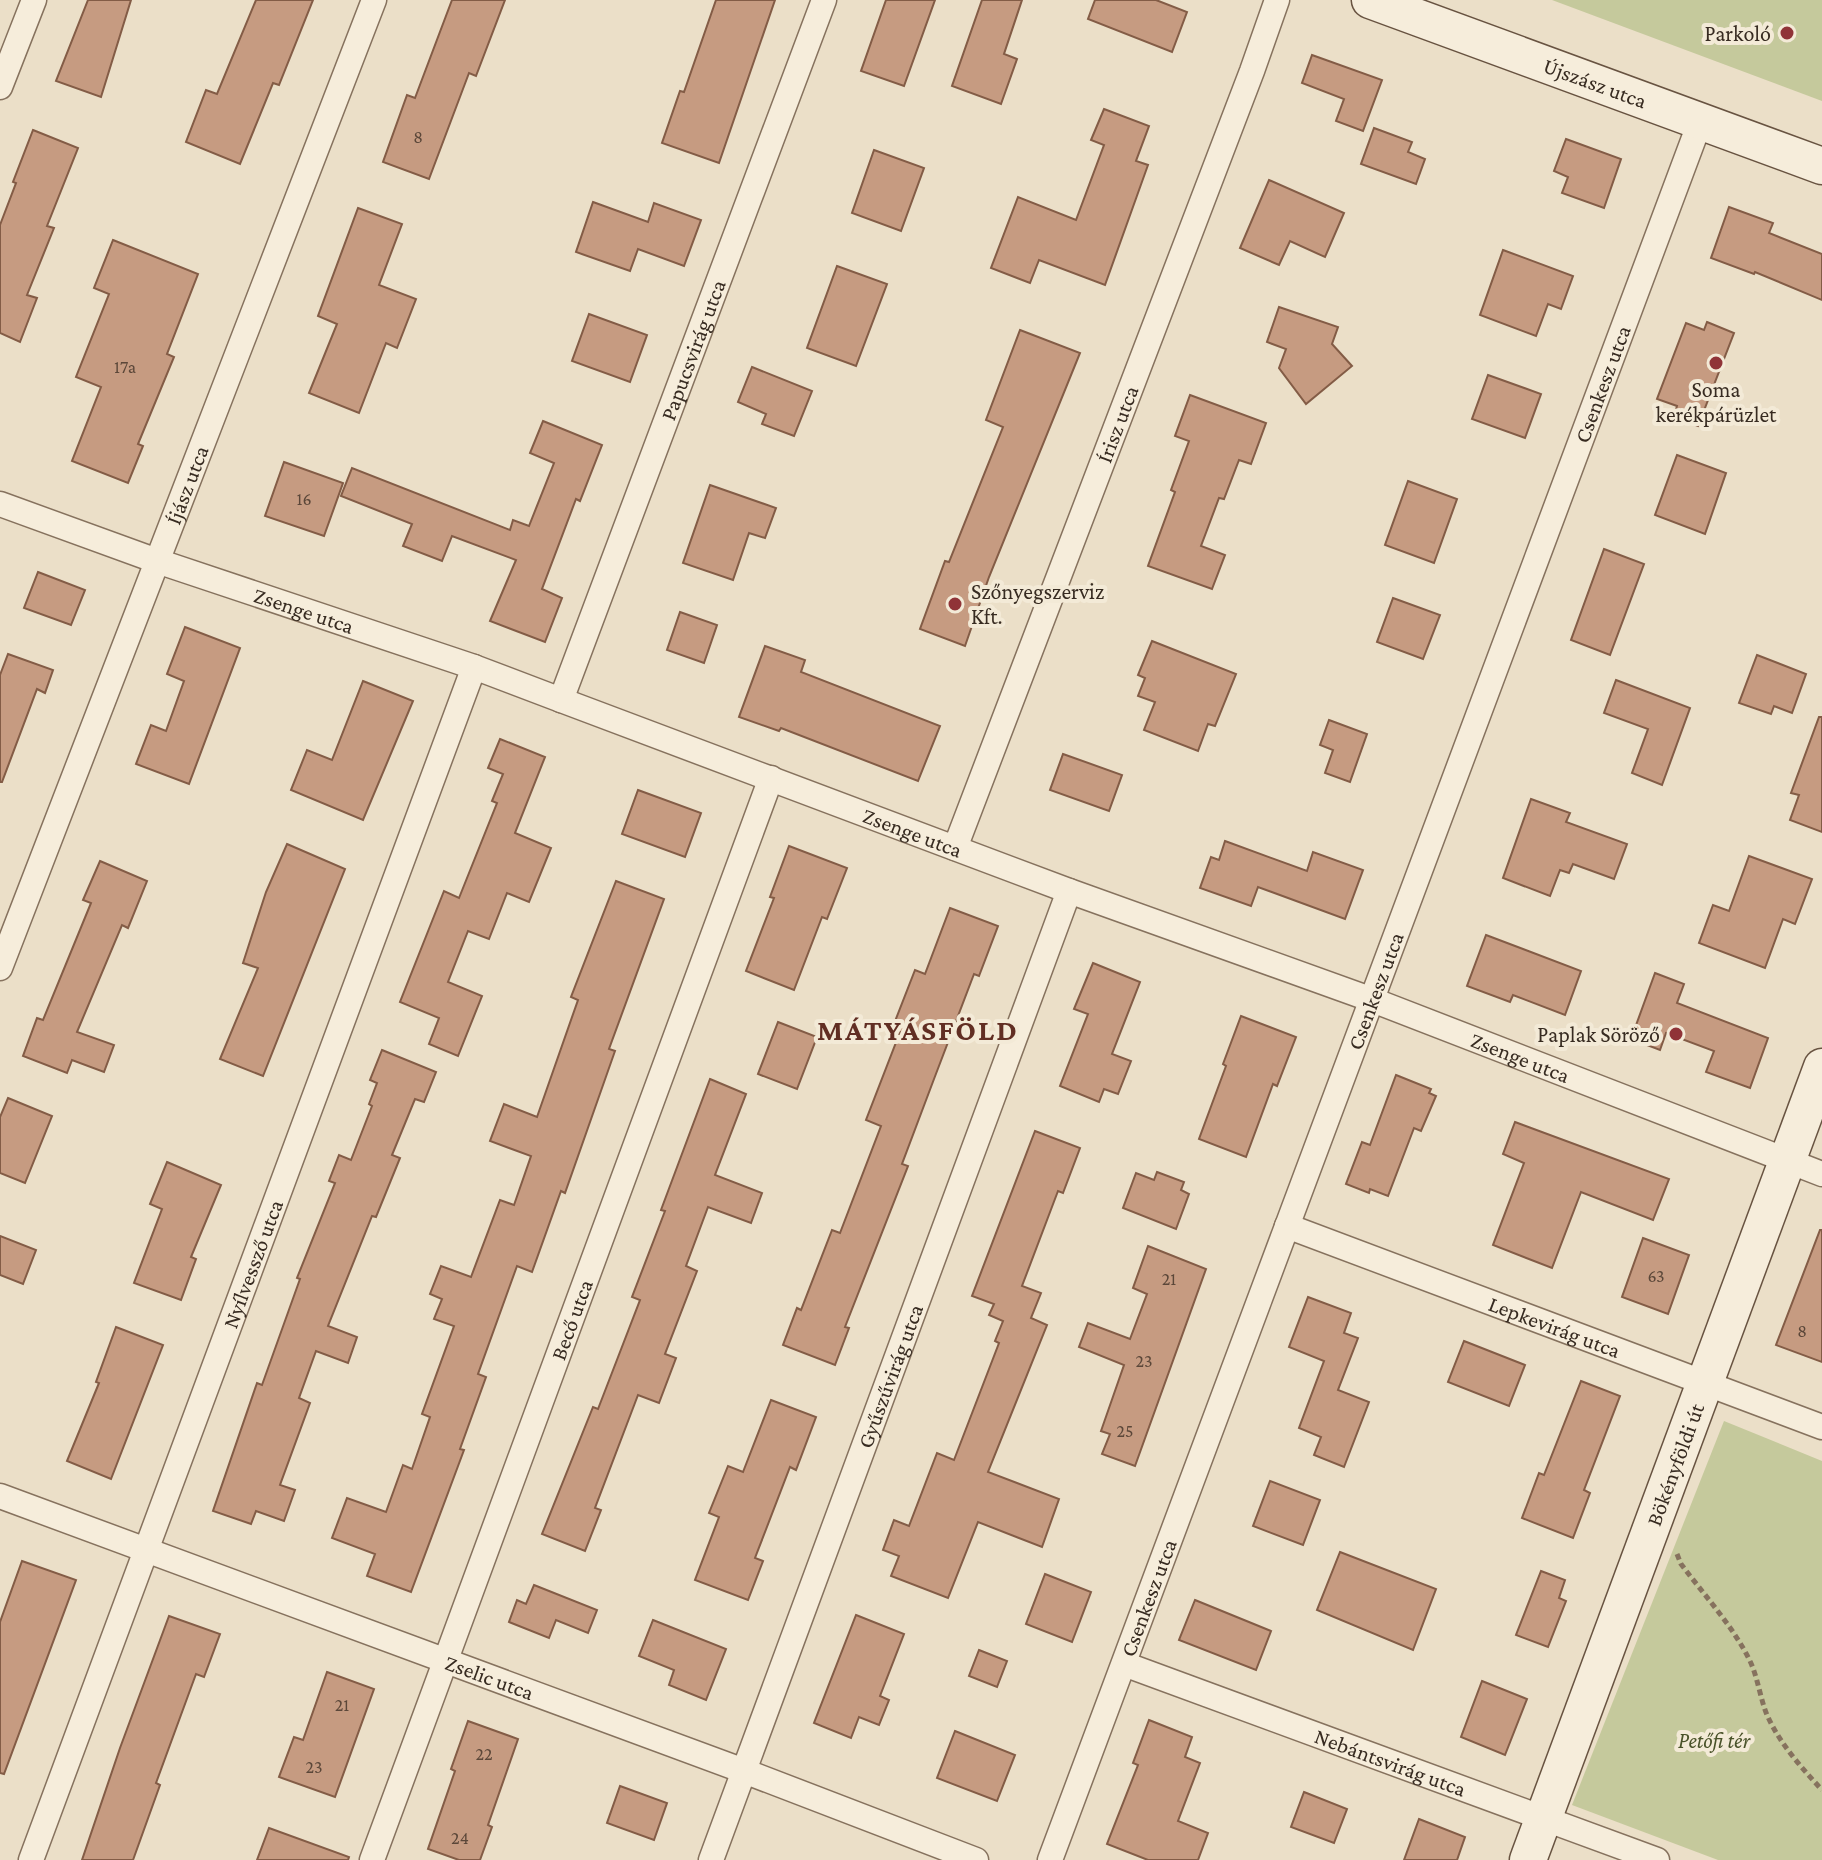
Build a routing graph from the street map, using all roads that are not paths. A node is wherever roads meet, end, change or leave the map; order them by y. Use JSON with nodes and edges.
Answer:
{"nodes":[{"id":1,"x":34,"y":0,"type":"edge"},
{"id":2,"x":374,"y":0,"type":"edge"},
{"id":3,"x":824,"y":0,"type":"edge"},
{"id":4,"x":1277,"y":0,"type":"edge"},
{"id":5,"x":1370,"y":0,"type":"edge"},
{"id":6,"x":0,"y":87,"type":"edge"},
{"id":7,"x":1700,"y":122,"type":"junction"},
{"id":8,"x":1822,"y":166,"type":"edge"},
{"id":9,"x":0,"y":504,"type":"edge"},
{"id":10,"x":157,"y":561,"type":"junction"},
{"id":11,"x":474,"y":667,"type":"junction"},
{"id":12,"x":561,"y":700,"type":"junction"},
{"id":13,"x":771,"y":778,"type":"junction"},
{"id":14,"x":955,"y":848,"type":"junction"},
{"id":15,"x":1069,"y":891,"type":"junction"},
{"id":16,"x":0,"y":968,"type":"edge"},
{"id":17,"x":1370,"y":999,"type":"junction"},
{"id":18,"x":1822,"y":1067,"type":"edge"},
{"id":19,"x":1787,"y":1161,"type":"junction"},
{"id":20,"x":1822,"y":1174,"type":"edge"},
{"id":21,"x":1287,"y":1226,"type":"junction"},
{"id":22,"x":1705,"y":1382,"type":"junction"},
{"id":23,"x":1822,"y":1427,"type":"edge"},
{"id":24,"x":0,"y":1496,"type":"edge"},
{"id":25,"x":147,"y":1552,"type":"junction"},
{"id":26,"x":446,"y":1662,"type":"junction"},
{"id":27,"x":1124,"y":1664,"type":"junction"},
{"id":28,"x":744,"y":1771,"type":"junction"},
{"id":29,"x":1544,"y":1818,"type":"junction"},
{"id":30,"x":31,"y":1860,"type":"edge"},
{"id":31,"x":372,"y":1860,"type":"edge"},
{"id":32,"x":711,"y":1860,"type":"edge"},
{"id":33,"x":976,"y":1860,"type":"edge"},
{"id":34,"x":1050,"y":1860,"type":"edge"},
{"id":35,"x":1528,"y":1860,"type":"edge"},
{"id":36,"x":1657,"y":1860,"type":"edge"}],
"edges":[{"from":1,"to":6,"type":"street"},
{"from":2,"to":10,"type":"street","name":"Íjász utca"},
{"from":3,"to":12,"type":"street","name":"Papucsvirág utca"},
{"from":4,"to":14,"type":"street","name":"Írisz utca"},
{"from":5,"to":7,"type":"street","name":"Újszász utca"},
{"from":7,"to":8,"type":"street","name":"Újszász utca"},
{"from":7,"to":17,"type":"street","name":"Csenkesz utca"},
{"from":9,"to":10,"type":"street","name":"Zsenge utca"},
{"from":10,"to":11,"type":"street","name":"Zsenge utca"},
{"from":10,"to":16,"type":"street","name":"Íjász utca"},
{"from":11,"to":12,"type":"street","name":"Zsenge utca"},
{"from":11,"to":25,"type":"street","name":"Nyílvessző utca"},
{"from":12,"to":13,"type":"street","name":"Zsenge utca"},
{"from":13,"to":14,"type":"street","name":"Zsenge utca"},
{"from":13,"to":26,"type":"street","name":"Becő utca"},
{"from":14,"to":15,"type":"street","name":"Zsenge utca"},
{"from":15,"to":17,"type":"street","name":"Zsenge utca"},
{"from":15,"to":28,"type":"street","name":"Gyűszűvirág utca"},
{"from":17,"to":19,"type":"street","name":"Zsenge utca"},
{"from":17,"to":21,"type":"street","name":"Csenkesz utca"},
{"from":18,"to":19,"type":"street","name":"Bökényföldi út"},
{"from":19,"to":20,"type":"street","name":"Zsenge utca"},
{"from":19,"to":22,"type":"street","name":"Bökényföldi út"},
{"from":21,"to":22,"type":"street","name":"Lepkevirág utca"},
{"from":21,"to":27,"type":"street","name":"Csenkesz utca"},
{"from":22,"to":23,"type":"street","name":"Lepkevirág utca"},
{"from":22,"to":29,"type":"street","name":"Bökényföldi út"},
{"from":24,"to":25,"type":"street","name":"Zselic utca"},
{"from":25,"to":26,"type":"street","name":"Zselic utca"},
{"from":25,"to":30,"type":"street","name":"Nyílvessző utca"},
{"from":26,"to":28,"type":"street","name":"Zselic utca"},
{"from":26,"to":31,"type":"street","name":"Becő utca"},
{"from":27,"to":29,"type":"street","name":"Nebántsvirág utca"},
{"from":27,"to":34,"type":"street","name":"Csenkesz utca"},
{"from":28,"to":32,"type":"street","name":"Gyűszűvirág utca"},
{"from":28,"to":33,"type":"street","name":"Zselic utca"},
{"from":29,"to":35,"type":"street","name":"Bökényföldi út"},
{"from":29,"to":36,"type":"street","name":"Nebántsvirág utca"}]}
